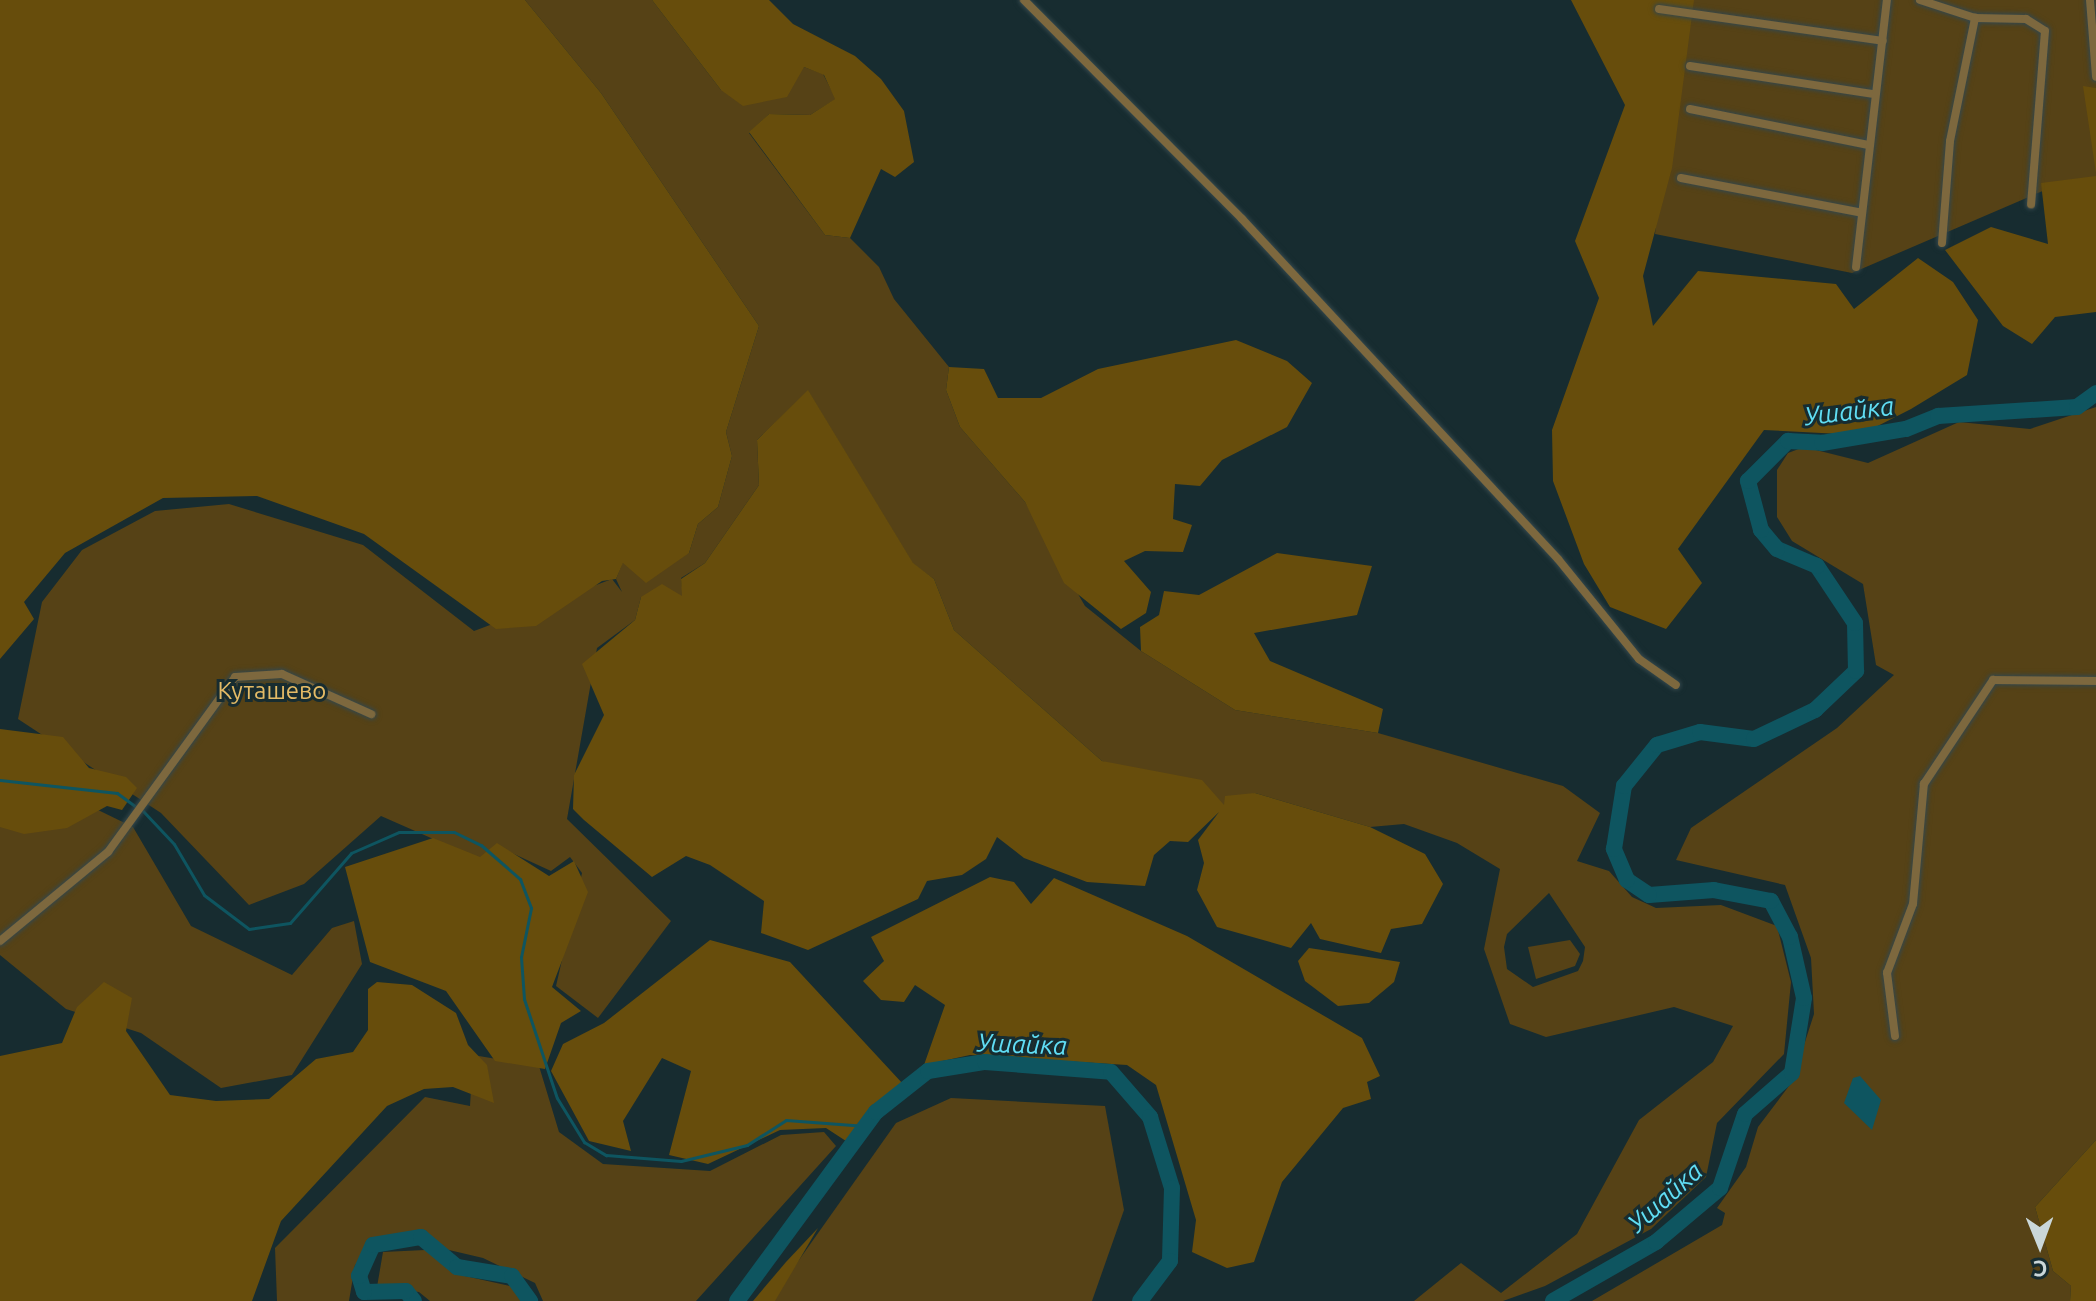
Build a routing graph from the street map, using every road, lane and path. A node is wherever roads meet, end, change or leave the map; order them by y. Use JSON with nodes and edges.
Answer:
{"nodes":[{"id":1,"x":1024,"y":0,"type":"edge"},
{"id":2,"x":1887,"y":0,"type":"edge"},
{"id":3,"x":1920,"y":0,"type":"edge"},
{"id":4,"x":2090,"y":0,"type":"edge"},
{"id":5,"x":1659,"y":9,"type":"dead end"},
{"id":6,"x":1975,"y":18,"type":"junction"},
{"id":7,"x":1883,"y":41,"type":"junction"},
{"id":8,"x":1690,"y":66,"type":"dead end"},
{"id":9,"x":2096,"y":77,"type":"edge"},
{"id":10,"x":1874,"y":94,"type":"junction"},
{"id":11,"x":1690,"y":109,"type":"dead end"},
{"id":12,"x":1868,"y":145,"type":"junction"},
{"id":13,"x":1681,"y":178,"type":"dead end"},
{"id":14,"x":2031,"y":204,"type":"dead end"},
{"id":15,"x":1862,"y":213,"type":"junction"},
{"id":16,"x":1942,"y":243,"type":"dead end"},
{"id":17,"x":1856,"y":267,"type":"dead end"},
{"id":18,"x":2096,"y":681,"type":"edge"},
{"id":19,"x":1676,"y":685,"type":"dead end"},
{"id":20,"x":371,"y":714,"type":"dead end"},
{"id":21,"x":0,"y":941,"type":"edge"},
{"id":22,"x":1895,"y":1036,"type":"dead end"}],
"edges":[{"from":1,"to":19,"type":"street"},
{"from":2,"to":7,"type":"street"},
{"from":3,"to":6,"type":"street"},
{"from":4,"to":9,"type":"street"},
{"from":5,"to":7,"type":"street"},
{"from":6,"to":14,"type":"street"},
{"from":6,"to":16,"type":"street"},
{"from":7,"to":10,"type":"street"},
{"from":8,"to":10,"type":"street"},
{"from":10,"to":12,"type":"street"},
{"from":11,"to":12,"type":"street"},
{"from":12,"to":15,"type":"street"},
{"from":13,"to":15,"type":"street"},
{"from":15,"to":17,"type":"street"},
{"from":18,"to":22,"type":"street"},
{"from":20,"to":21,"type":"street"}]}
